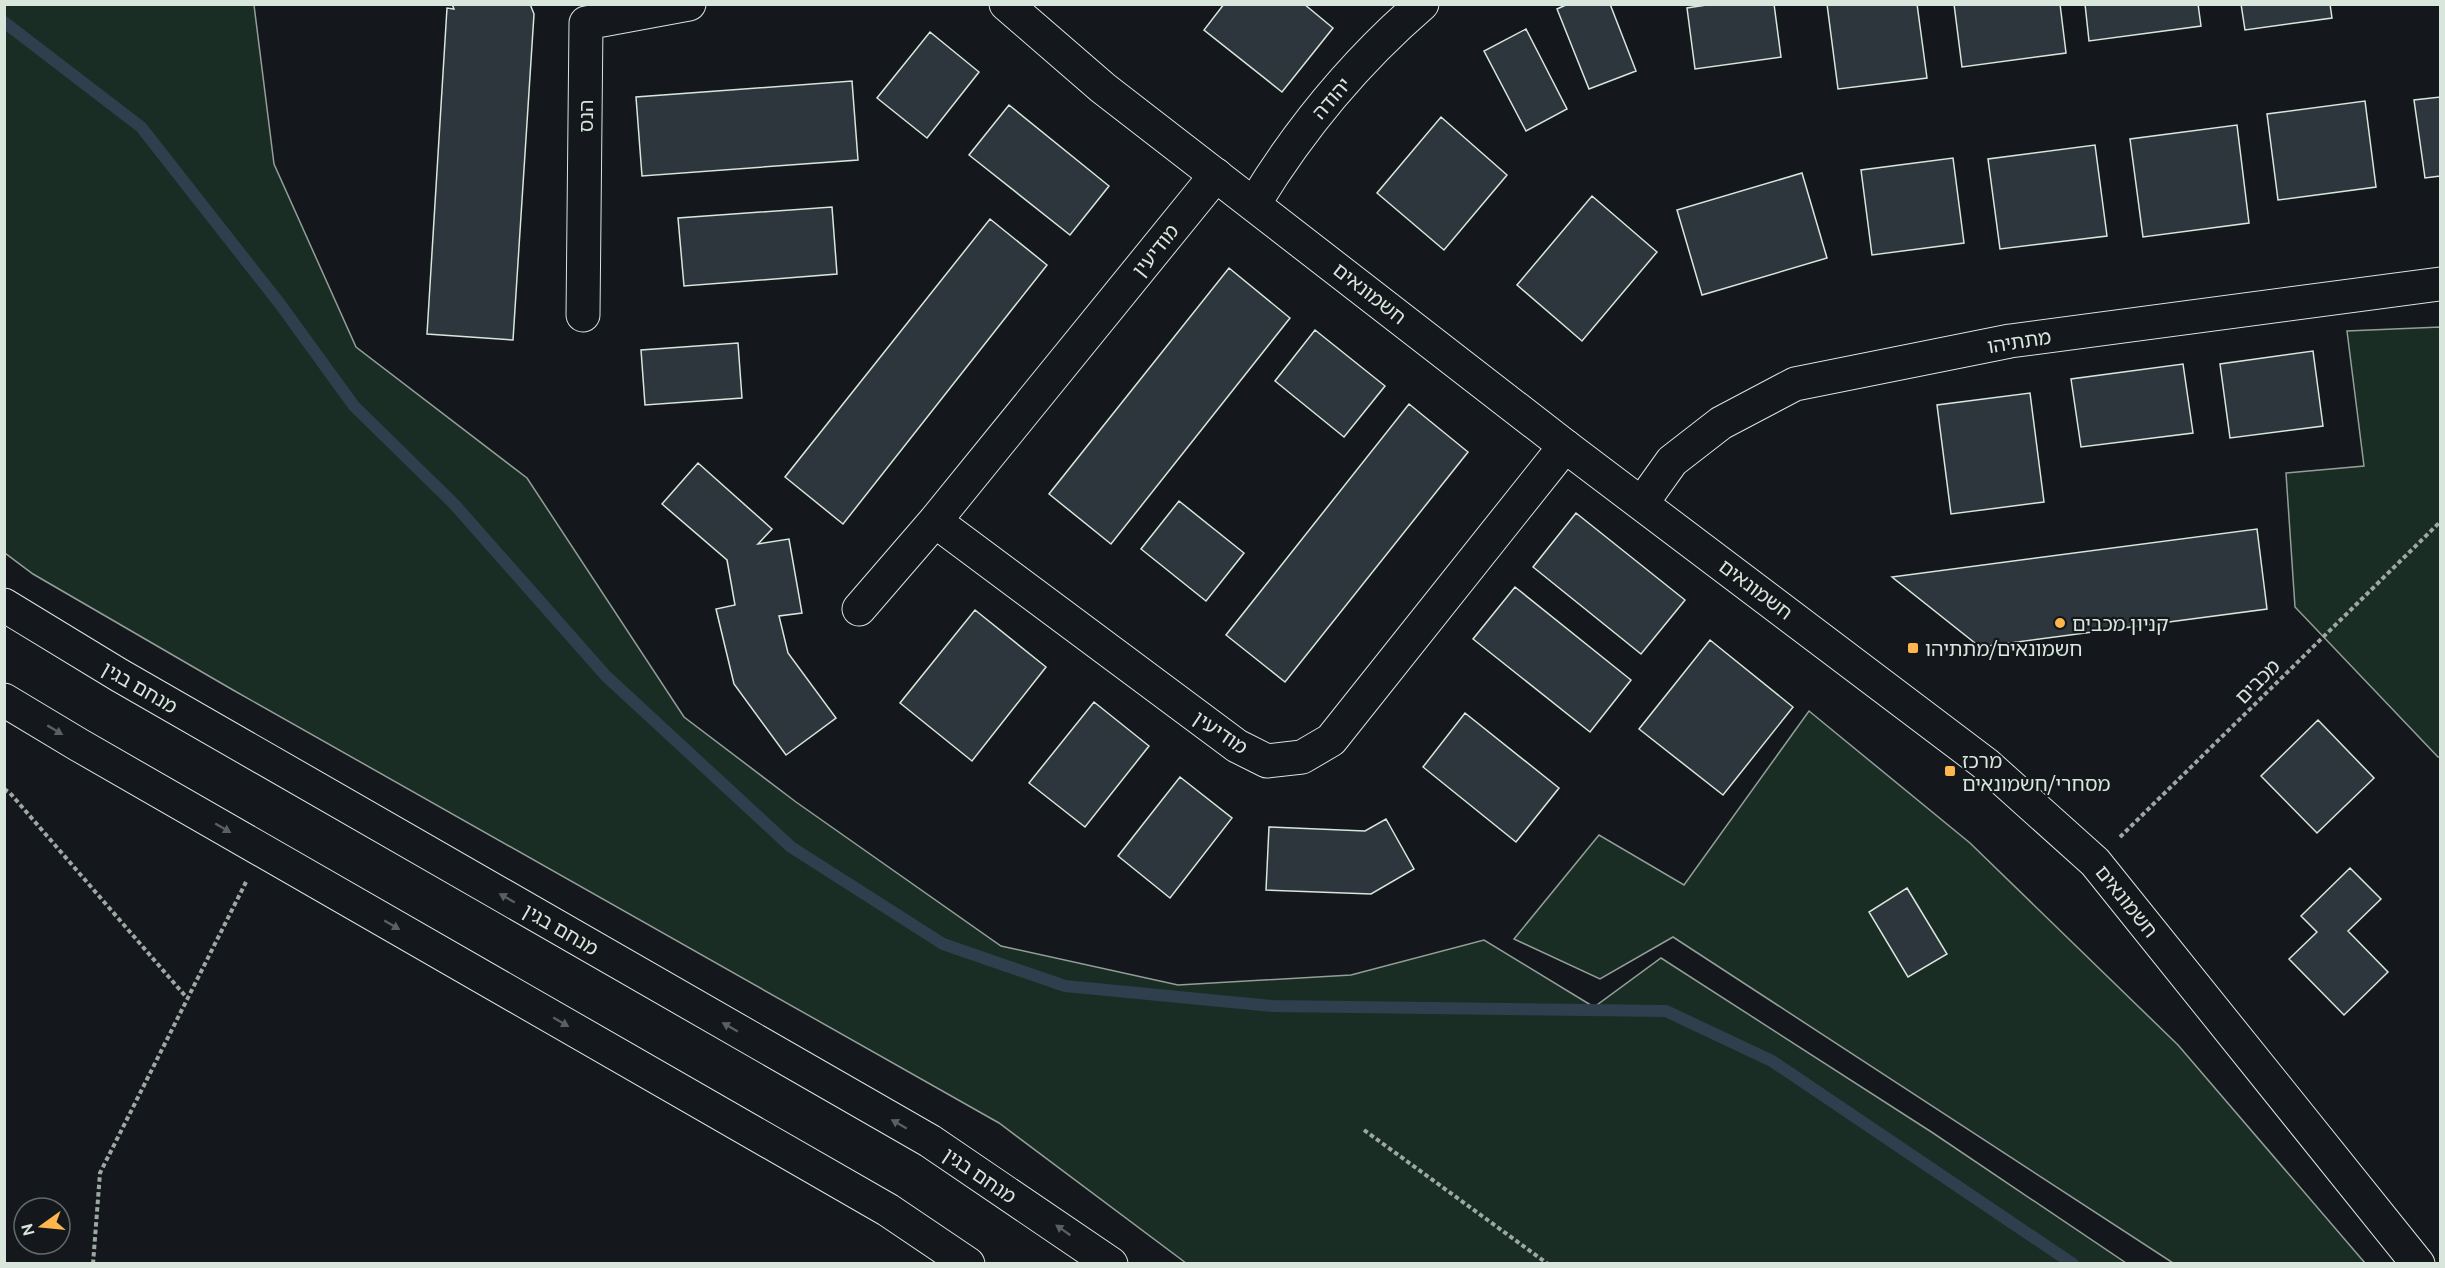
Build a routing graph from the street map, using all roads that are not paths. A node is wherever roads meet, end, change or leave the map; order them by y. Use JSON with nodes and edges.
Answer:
{"nodes":[{"id":1,"x":689,"y":4,"type":"edge"},
{"id":2,"x":1006,"y":4,"type":"edge"},
{"id":3,"x":1422,"y":4,"type":"edge"},
{"id":4,"x":1216,"y":174,"type":"junction"},
{"id":5,"x":1254,"y":204,"type":"junction"},
{"id":6,"x":2440,"y":284,"type":"edge"},
{"id":7,"x":583,"y":315,"type":"dead end"},
{"id":8,"x":1565,"y":446,"type":"junction"},
{"id":9,"x":1642,"y":503,"type":"junction"},
{"id":10,"x":935,"y":521,"type":"junction"},
{"id":11,"x":4,"y":605,"type":"edge"},
{"id":12,"x":860,"y":609,"type":"dead end"},
{"id":13,"x":4,"y":700,"type":"edge"},
{"id":14,"x":968,"y":1263,"type":"edge"},
{"id":15,"x":1111,"y":1263,"type":"edge"},
{"id":16,"x":2418,"y":1263,"type":"edge"}],
"edges":[{"from":1,"to":7,"type":"street","name":"הנס"},
{"from":2,"to":4,"type":"street","name":"חשמונאים"},
{"from":3,"to":5,"type":"street","name":"יהודה"},
{"from":4,"to":5,"type":"street","name":"חשמונאים"},
{"from":4,"to":10,"type":"street","name":"מודיעין"},
{"from":5,"to":8,"type":"street","name":"חשמונאים"},
{"from":6,"to":9,"type":"street","name":"מתתיהו"},
{"from":8,"to":9,"type":"street","name":"חשמונאים"},
{"from":8,"to":10,"type":"street","name":"מודיעין"},
{"from":9,"to":16,"type":"street","name":"חשמונאים"},
{"from":10,"to":12,"type":"street","name":"מודיעין"},
{"from":15,"to":11,"type":"street","name":"מנחם בגין","one_way":true},
{"from":13,"to":14,"type":"street","one_way":true}]}
